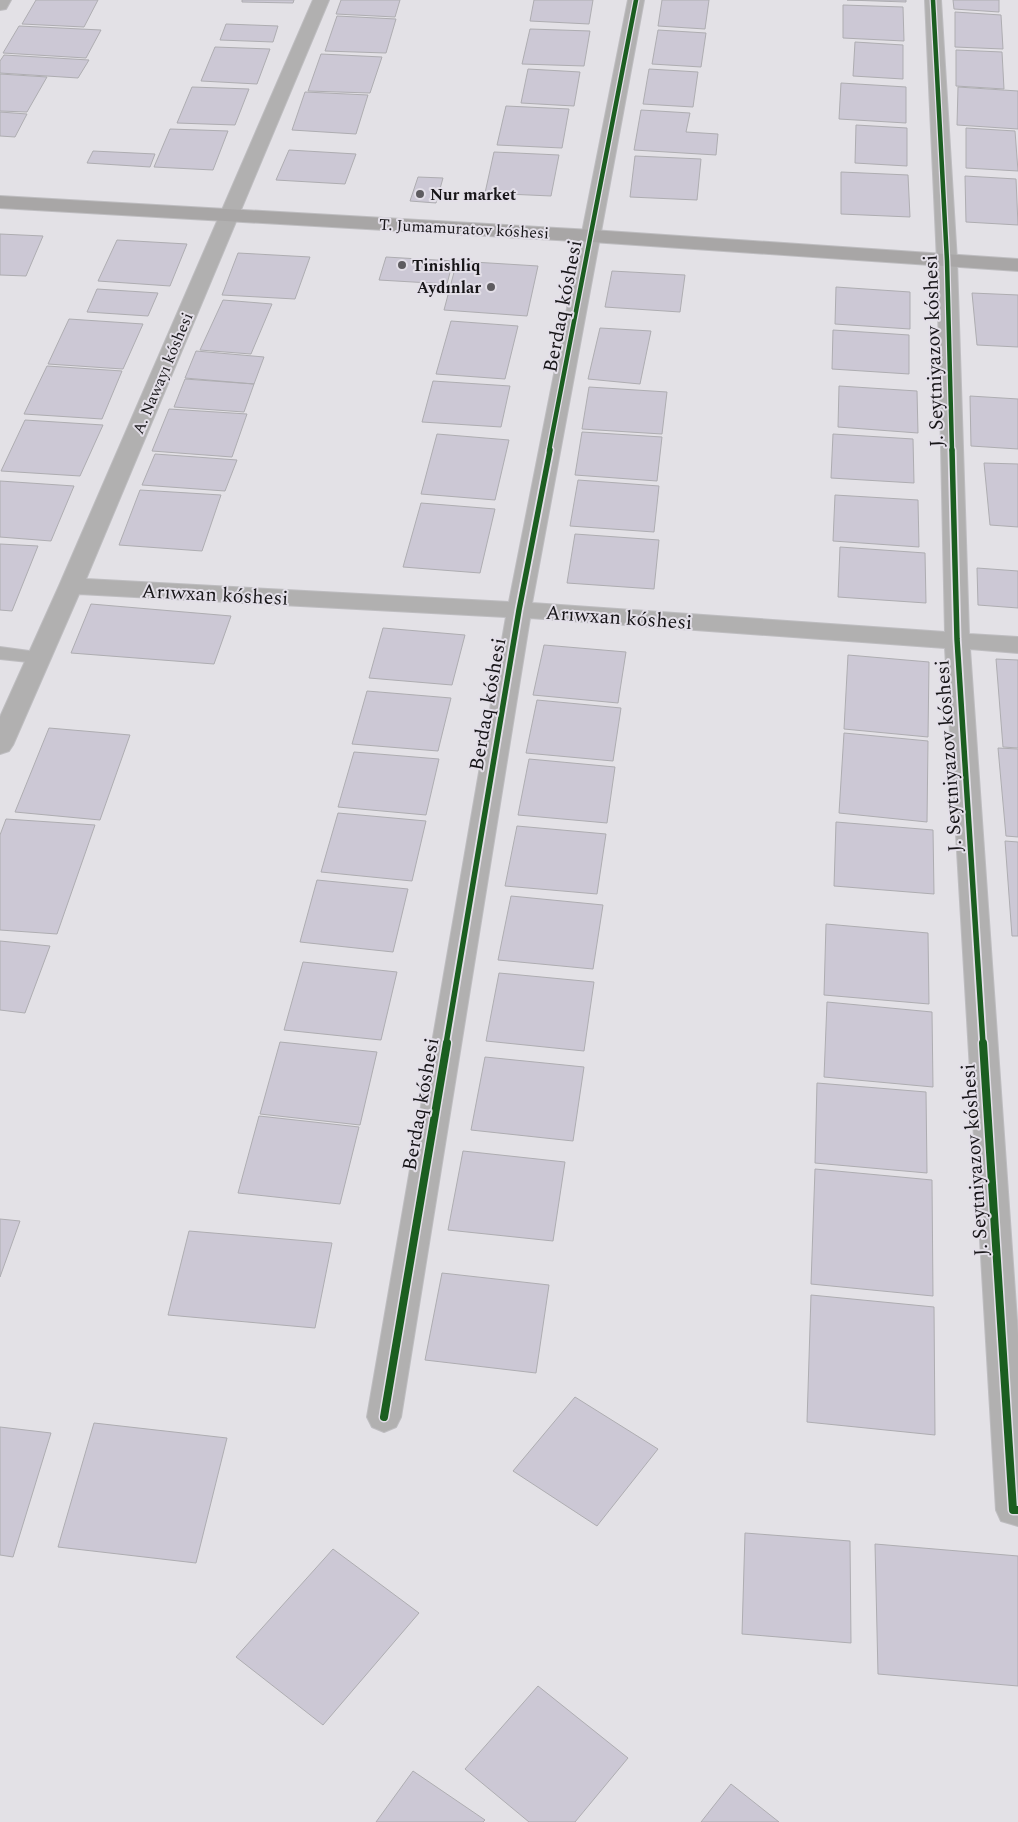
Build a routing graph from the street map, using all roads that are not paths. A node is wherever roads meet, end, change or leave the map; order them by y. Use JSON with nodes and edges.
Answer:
{"nodes":[{"id":1,"x":3,"y":0,"type":"edge"},
{"id":2,"x":322,"y":0,"type":"edge"},
{"id":3,"x":636,"y":0,"type":"edge"},
{"id":4,"x":933,"y":0,"type":"edge"},
{"id":5,"x":0,"y":5,"type":"edge"},
{"id":6,"x":0,"y":202,"type":"edge"},
{"id":7,"x":229,"y":215,"type":"junction"},
{"id":8,"x":592,"y":236,"type":"junction"},
{"id":9,"x":947,"y":261,"type":"junction"},
{"id":10,"x":1018,"y":265,"type":"edge"},
{"id":11,"x":71,"y":586,"type":"junction"},
{"id":12,"x":519,"y":610,"type":"junction"},
{"id":13,"x":957,"y":639,"type":"junction"},
{"id":14,"x":1018,"y":645,"type":"edge"},
{"id":15,"x":0,"y":653,"type":"edge"},
{"id":16,"x":38,"y":657,"type":"junction"},
{"id":17,"x":0,"y":745,"type":"edge"},
{"id":18,"x":384,"y":1417,"type":"dead end"},
{"id":19,"x":1016,"y":1510,"type":"edge"}],
"edges":[{"from":1,"to":5,"type":"street"},
{"from":2,"to":7,"type":"street","name":"A. Nawayı kóshesi"},
{"from":3,"to":8,"type":"street","name":"Berdaq kóshesi"},
{"from":4,"to":9,"type":"street","name":"J. Seytniyazov kóshesi"},
{"from":6,"to":7,"type":"main road","name":"T. Jumamuratov kóshesi"},
{"from":7,"to":8,"type":"main road","name":"T. Jumamuratov kóshesi"},
{"from":7,"to":11,"type":"street","name":"A. Nawayı kóshesi"},
{"from":8,"to":9,"type":"main road","name":"T. Jumamuratov kóshesi"},
{"from":8,"to":12,"type":"street","name":"Berdaq kóshesi"},
{"from":9,"to":10,"type":"main road","name":"T. Jumamuratov kóshesi"},
{"from":9,"to":13,"type":"street","name":"J. Seytniyazov kóshesi"},
{"from":11,"to":12,"type":"street","name":"Arıwxan kóshesi"},
{"from":11,"to":16,"type":"street","name":"A. Nawayı kóshesi"},
{"from":12,"to":13,"type":"street","name":"Arıwxan kóshesi"},
{"from":12,"to":18,"type":"street","name":"Berdaq kóshesi"},
{"from":13,"to":14,"type":"street","name":"Arıwxan kóshesi"},
{"from":13,"to":19,"type":"street","name":"J. Seytniyazov kóshesi"},
{"from":15,"to":16,"type":"lane"},
{"from":16,"to":17,"type":"street","name":"A. Nawayı kóshesi"}]}
